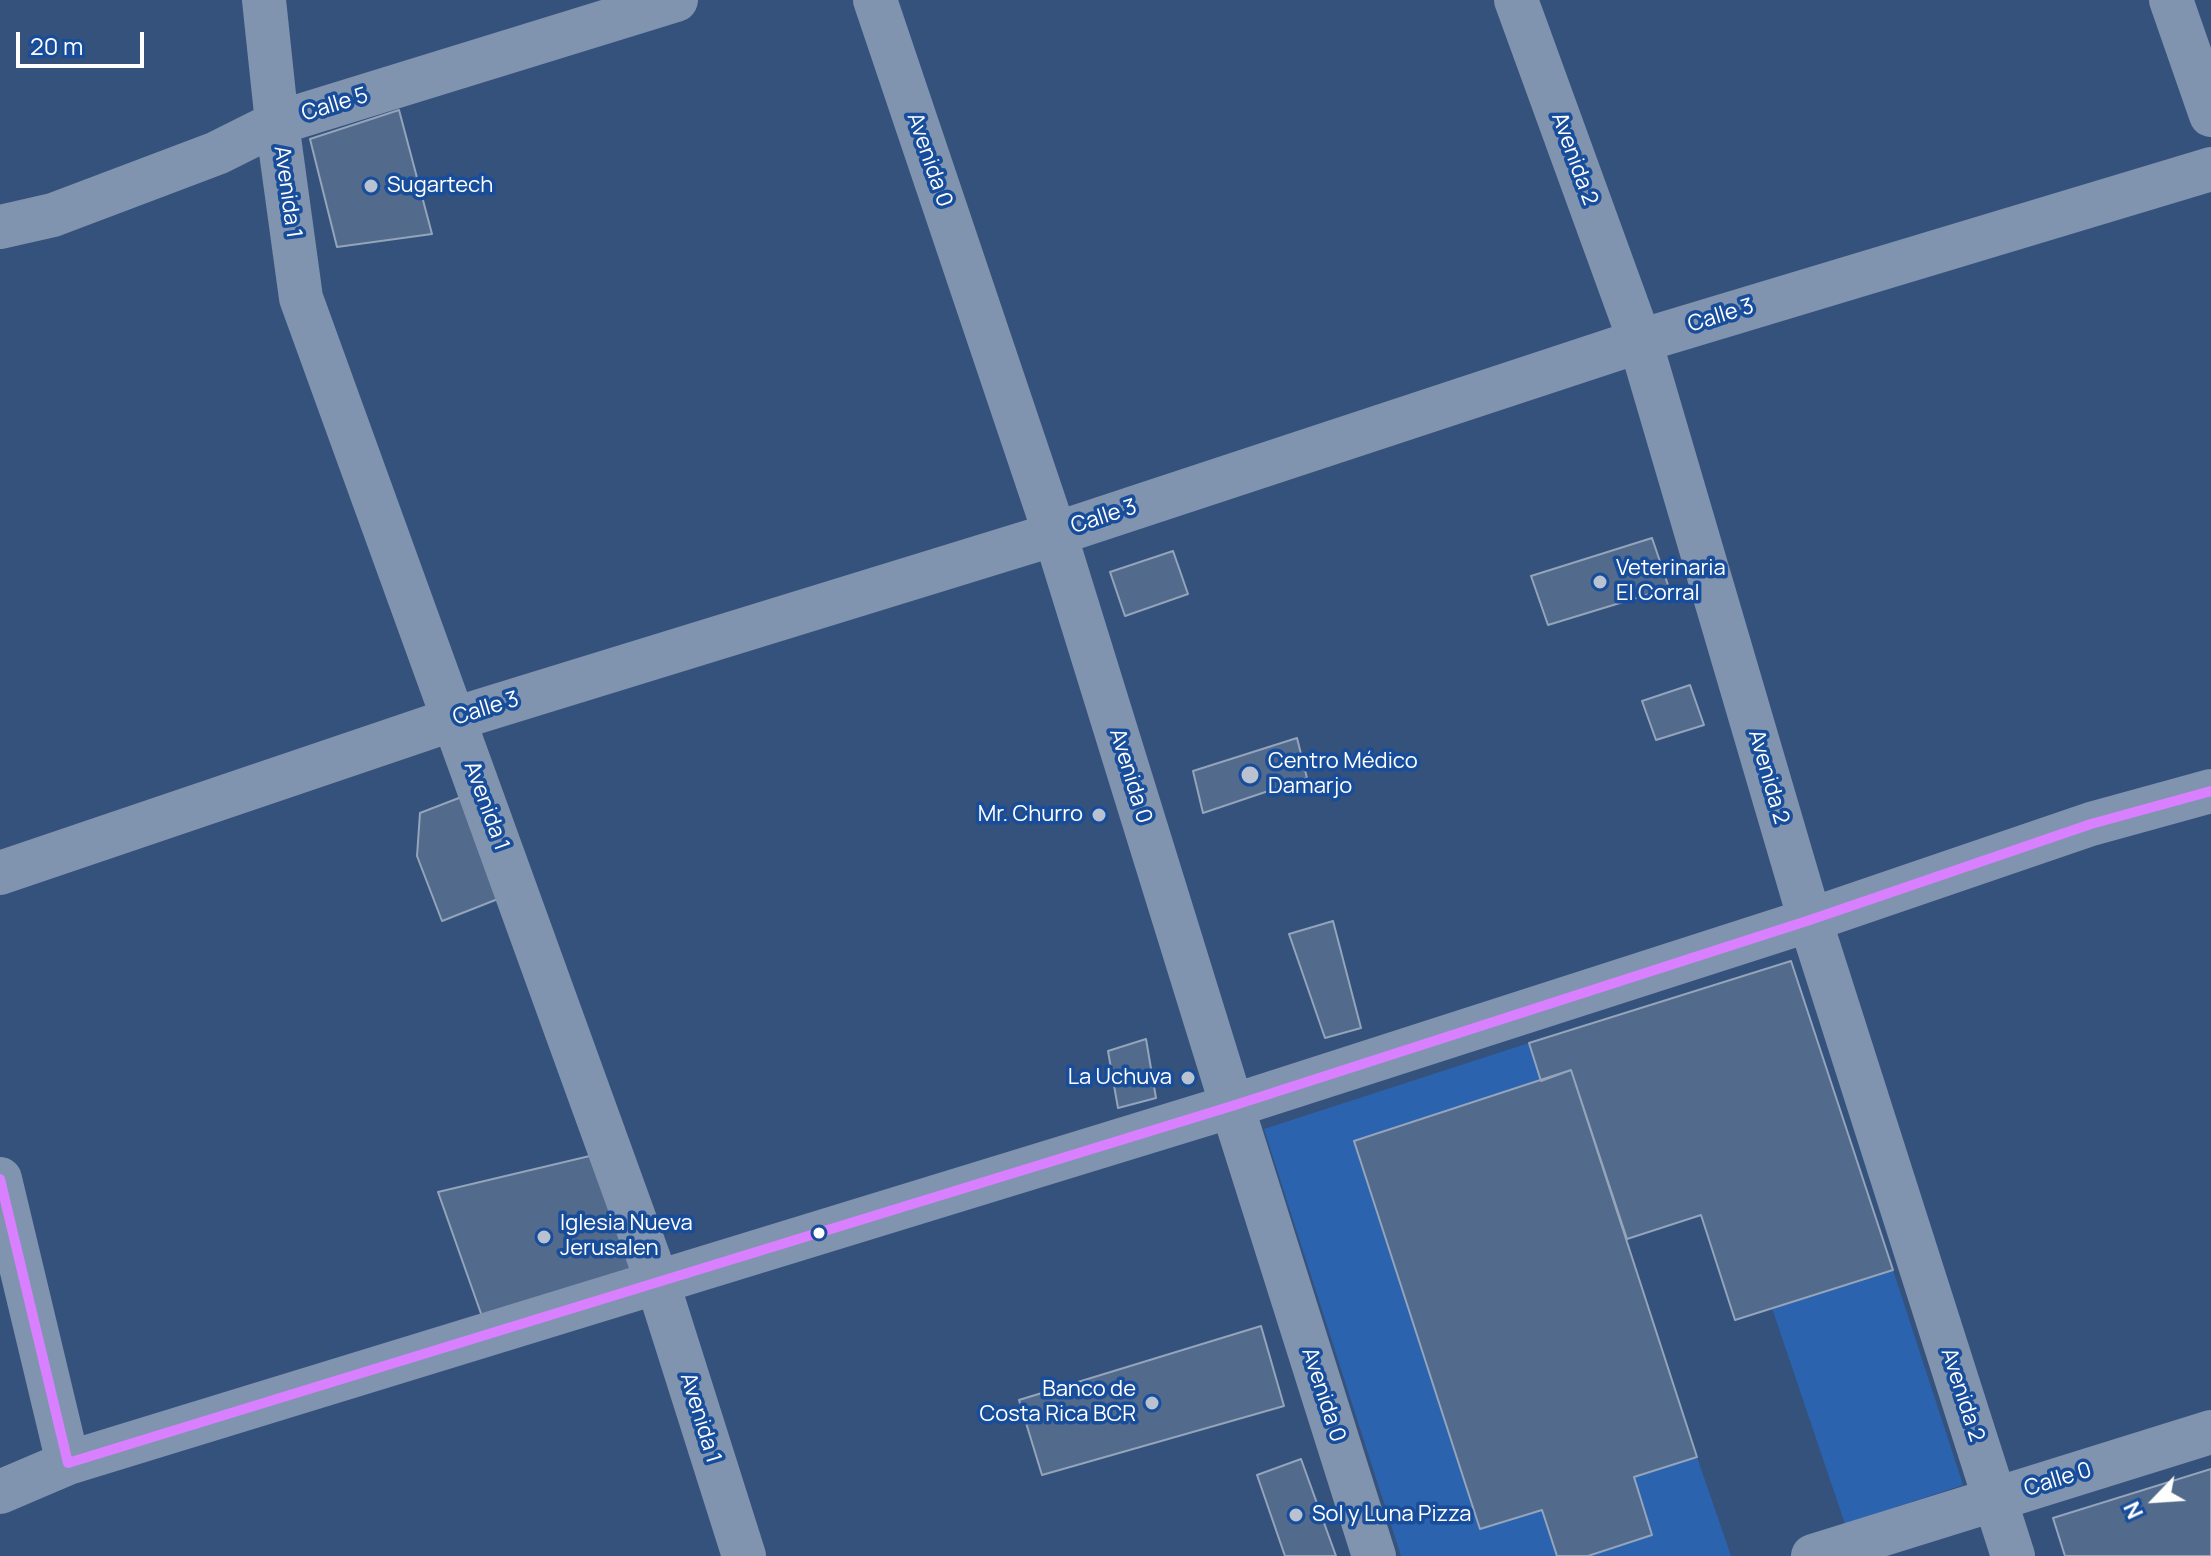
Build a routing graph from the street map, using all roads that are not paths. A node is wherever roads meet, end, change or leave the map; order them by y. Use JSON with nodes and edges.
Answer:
{"nodes":[{"id":1,"x":264,"y":0,"type":"edge"},
{"id":2,"x":676,"y":0,"type":"edge"},
{"id":3,"x":875,"y":0,"type":"edge"},
{"id":4,"x":1516,"y":0,"type":"edge"},
{"id":5,"x":2171,"y":0,"type":"edge"},
{"id":6,"x":2211,"y":115,"type":"edge"},
{"id":7,"x":277,"y":123,"type":"junction"},
{"id":8,"x":2211,"y":169,"type":"edge"},
{"id":9,"x":0,"y":227,"type":"edge"},
{"id":10,"x":1640,"y":341,"type":"junction"},
{"id":11,"x":1055,"y":534,"type":"junction"},
{"id":12,"x":454,"y":719,"type":"junction"},
{"id":13,"x":2211,"y":791,"type":"edge"},
{"id":14,"x":0,"y":873,"type":"edge"},
{"id":15,"x":1810,"y":920,"type":"junction"},
{"id":16,"x":1232,"y":1106,"type":"junction"},
{"id":17,"x":0,"y":1179,"type":"edge"},
{"id":18,"x":657,"y":1281,"type":"junction"},
{"id":19,"x":2211,"y":1432,"type":"edge"},
{"id":20,"x":68,"y":1463,"type":"junction"},
{"id":21,"x":0,"y":1492,"type":"edge"},
{"id":22,"x":1996,"y":1500,"type":"junction"},
{"id":23,"x":744,"y":1556,"type":"edge"},
{"id":24,"x":1374,"y":1556,"type":"edge"},
{"id":25,"x":1813,"y":1556,"type":"edge"},
{"id":26,"x":2013,"y":1556,"type":"edge"}],
"edges":[{"from":1,"to":7,"type":"street","name":"Avenida 1"},
{"from":2,"to":7,"type":"street","name":"Calle 5"},
{"from":3,"to":11,"type":"street","name":"Avenida 0"},
{"from":4,"to":10,"type":"street","name":"Avenida 2"},
{"from":5,"to":6,"type":"street"},
{"from":7,"to":9,"type":"street","name":"Calle 5"},
{"from":7,"to":12,"type":"street","name":"Avenida 1"},
{"from":8,"to":10,"type":"street","name":"Calle 3"},
{"from":10,"to":11,"type":"street","name":"Calle 3"},
{"from":10,"to":15,"type":"street","name":"Avenida 2"},
{"from":11,"to":12,"type":"street","name":"Calle 3"},
{"from":11,"to":16,"type":"street","name":"Avenida 0"},
{"from":12,"to":14,"type":"street","name":"Calle 3"},
{"from":12,"to":18,"type":"street","name":"Avenida 1"},
{"from":13,"to":15,"type":"street"},
{"from":15,"to":16,"type":"street"},
{"from":15,"to":22,"type":"street","name":"Avenida 2"},
{"from":16,"to":18,"type":"street"},
{"from":16,"to":24,"type":"street","name":"Avenida 0"},
{"from":17,"to":20,"type":"street"},
{"from":18,"to":20,"type":"street"},
{"from":18,"to":23,"type":"street","name":"Avenida 1"},
{"from":19,"to":22,"type":"street","name":"Calle 0"},
{"from":20,"to":21,"type":"street"},
{"from":22,"to":25,"type":"street","name":"Calle 0"},
{"from":22,"to":26,"type":"street","name":"Avenida 2"}]}
